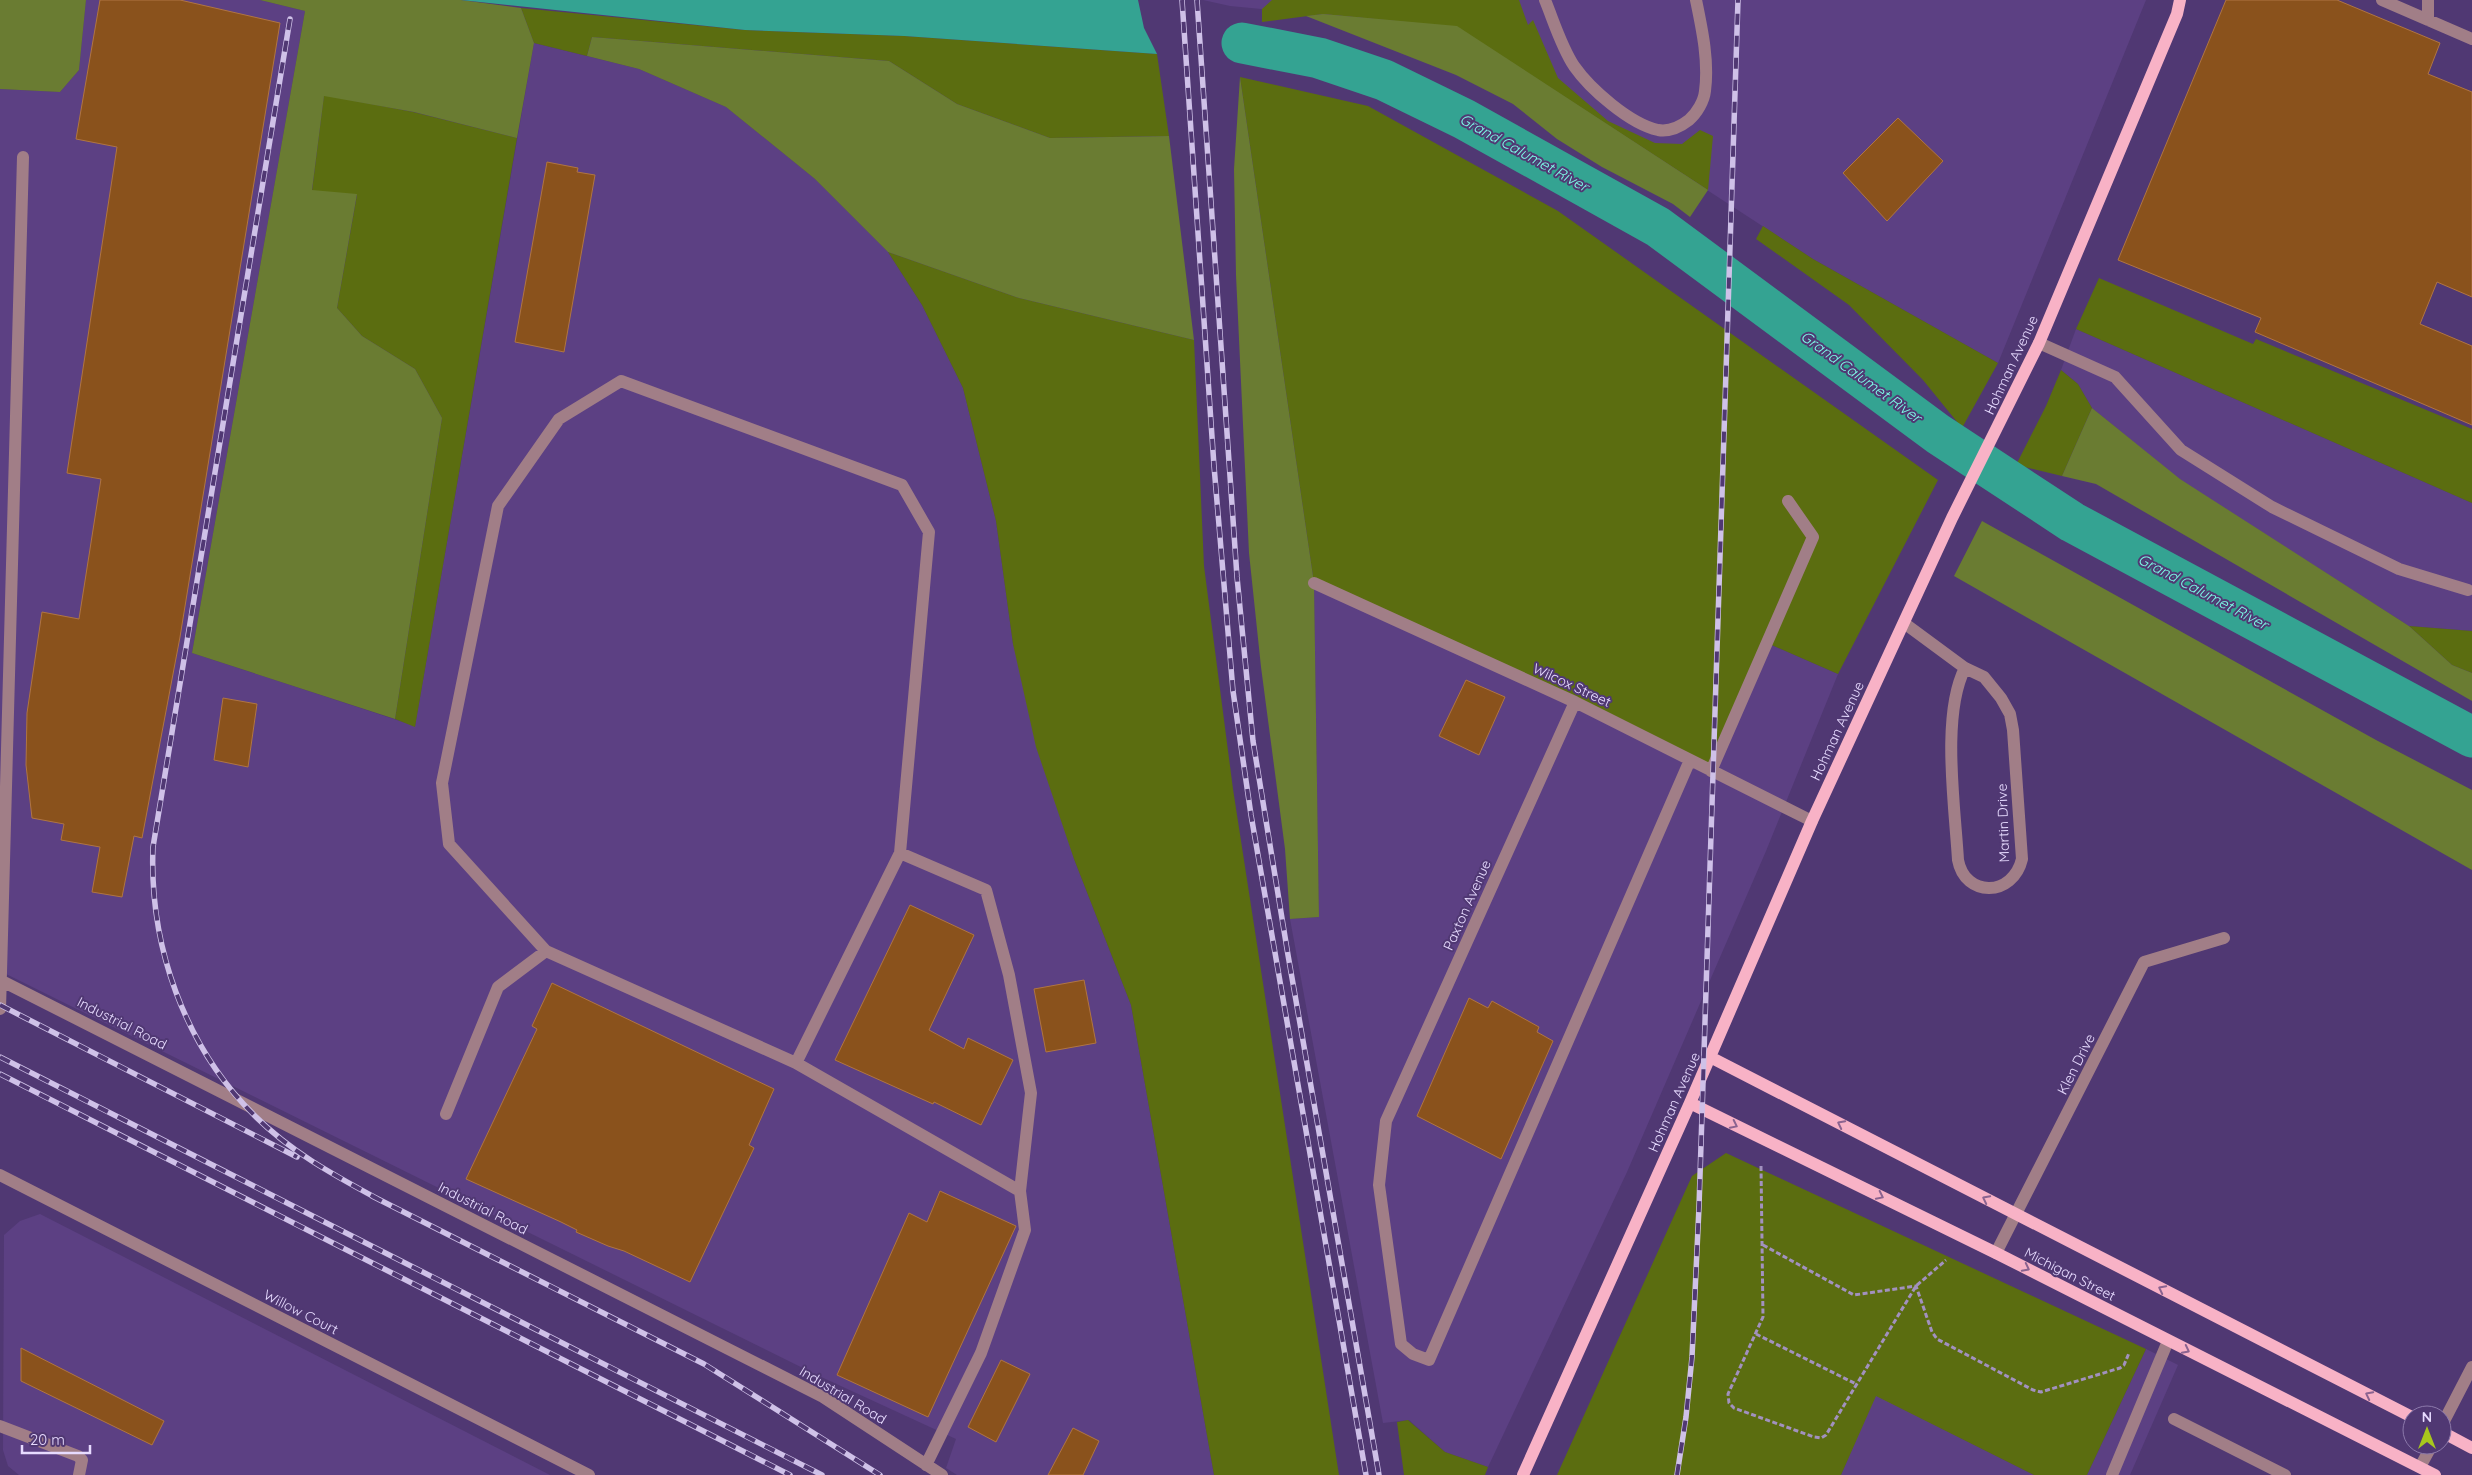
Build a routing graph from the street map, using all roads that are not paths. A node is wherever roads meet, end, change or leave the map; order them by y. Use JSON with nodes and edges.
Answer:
{"nodes":[{"id":1,"x":1545,"y":0,"type":"edge"},
{"id":2,"x":1696,"y":0,"type":"edge"},
{"id":3,"x":2180,"y":0,"type":"edge"},
{"id":4,"x":2382,"y":0,"type":"edge"},
{"id":5,"x":2428,"y":0,"type":"edge"},
{"id":6,"x":2428,"y":20,"type":"junction"},
{"id":7,"x":2472,"y":39,"type":"edge"},
{"id":8,"x":23,"y":157,"type":"dead end"},
{"id":9,"x":2039,"y":343,"type":"junction"},
{"id":10,"x":1788,"y":501,"type":"dead end"},
{"id":11,"x":1314,"y":583,"type":"dead end"},
{"id":12,"x":2471,"y":588,"type":"edge"},
{"id":13,"x":1904,"y":623,"type":"junction"},
{"id":14,"x":1965,"y":668,"type":"junction"},
{"id":15,"x":1575,"y":702,"type":"junction"},
{"id":16,"x":1690,"y":760,"type":"junction"},
{"id":17,"x":1711,"y":771,"type":"junction"},
{"id":18,"x":1812,"y":822,"type":"junction"},
{"id":19,"x":900,"y":853,"type":"junction"},
{"id":20,"x":2,"y":928,"type":"edge"},
{"id":21,"x":2224,"y":938,"type":"dead end"},
{"id":22,"x":546,"y":951,"type":"junction"},
{"id":23,"x":2,"y":981,"type":"junction"},
{"id":24,"x":0,"y":1009,"type":"edge"},
{"id":25,"x":1710,"y":1057,"type":"junction"},
{"id":26,"x":796,"y":1064,"type":"junction"},
{"id":27,"x":1690,"y":1103,"type":"junction"},
{"id":28,"x":446,"y":1114,"type":"dead end"},
{"id":29,"x":0,"y":1175,"type":"edge"},
{"id":30,"x":1020,"y":1191,"type":"junction"},
{"id":31,"x":2017,"y":1215,"type":"junction"},
{"id":32,"x":1996,"y":1253,"type":"junction"},
{"id":33,"x":2168,"y":1341,"type":"junction"},
{"id":34,"x":2472,"y":1367,"type":"edge"},
{"id":35,"x":2452,"y":1406,"type":"edge"},
{"id":36,"x":2402,"y":1412,"type":"edge"},
{"id":37,"x":2174,"y":1419,"type":"dead end"},
{"id":38,"x":0,"y":1426,"type":"edge"},
{"id":39,"x":2452,"y":1437,"type":"edge"},
{"id":40,"x":2472,"y":1448,"type":"edge"},
{"id":41,"x":2427,"y":1455,"type":"edge"},
{"id":42,"x":926,"y":1465,"type":"junction"},
{"id":43,"x":2420,"y":1467,"type":"junction"},
{"id":44,"x":79,"y":1475,"type":"edge"},
{"id":45,"x":589,"y":1475,"type":"edge"},
{"id":46,"x":942,"y":1475,"type":"edge"},
{"id":47,"x":1523,"y":1475,"type":"edge"},
{"id":48,"x":2112,"y":1475,"type":"edge"},
{"id":49,"x":2285,"y":1475,"type":"edge"},
{"id":50,"x":2435,"y":1475,"type":"edge"}],
"edges":[{"from":1,"to":2,"type":"street"},
{"from":3,"to":9,"type":"main road","name":"Hohman Avenue"},
{"from":4,"to":6,"type":"street"},
{"from":5,"to":6,"type":"street"},
{"from":6,"to":7,"type":"street"},
{"from":8,"to":20,"type":"street"},
{"from":9,"to":12,"type":"street"},
{"from":9,"to":13,"type":"main road","name":"Hohman Avenue"},
{"from":10,"to":17,"type":"street"},
{"from":11,"to":15,"type":"street","name":"Wilcox Street"},
{"from":13,"to":14,"type":"street","name":"Martin Drive"},
{"from":13,"to":18,"type":"main road","name":"Hohman Avenue"},
{"from":14,"to":14,"type":"street","name":"Martin Drive"},
{"from":15,"to":16,"type":"street","name":"Wilcox Street"},
{"from":15,"to":16,"type":"street","name":"Paxton Avenue"},
{"from":16,"to":17,"type":"street","name":"Wilcox Street"},
{"from":17,"to":18,"type":"street","name":"Wilcox Street"},
{"from":18,"to":25,"type":"main road","name":"Hohman Avenue"},
{"from":19,"to":22,"type":"street"},
{"from":19,"to":26,"type":"street"},
{"from":19,"to":30,"type":"street"},
{"from":20,"to":23,"type":"street"},
{"from":21,"to":31,"type":"street","name":"Klen Drive"},
{"from":22,"to":26,"type":"street"},
{"from":22,"to":28,"type":"street"},
{"from":23,"to":24,"type":"street"},
{"from":23,"to":42,"type":"street","name":"Industrial Road"},
{"from":25,"to":27,"type":"main road","name":"Hohman Avenue"},
{"from":31,"to":25,"type":"main road","name":"Michigan Street","one_way":true},
{"from":26,"to":30,"type":"street"},
{"from":27,"to":32,"type":"main road","name":"Michigan Street","one_way":true},
{"from":27,"to":47,"type":"main road","name":"Hohman Avenue"},
{"from":29,"to":45,"type":"street","name":"Willow Court"},
{"from":30,"to":42,"type":"street"},
{"from":31,"to":32,"type":"street","name":"Klen Drive"},
{"from":36,"to":31,"type":"main road","name":"Michigan Street","one_way":true},
{"from":32,"to":33,"type":"main road","name":"Michigan Street","one_way":true},
{"from":33,"to":43,"type":"main road","name":"Michigan Street","one_way":true},
{"from":33,"to":48,"type":"street"},
{"from":34,"to":35,"type":"street"},
{"from":37,"to":49,"type":"street"},
{"from":38,"to":44,"type":"street"},
{"from":39,"to":40,"type":"main road"},
{"from":41,"to":43,"type":"street"},
{"from":42,"to":46,"type":"street","name":"Industrial Road"},
{"from":43,"to":50,"type":"main road","name":"Michigan Street"}]}
